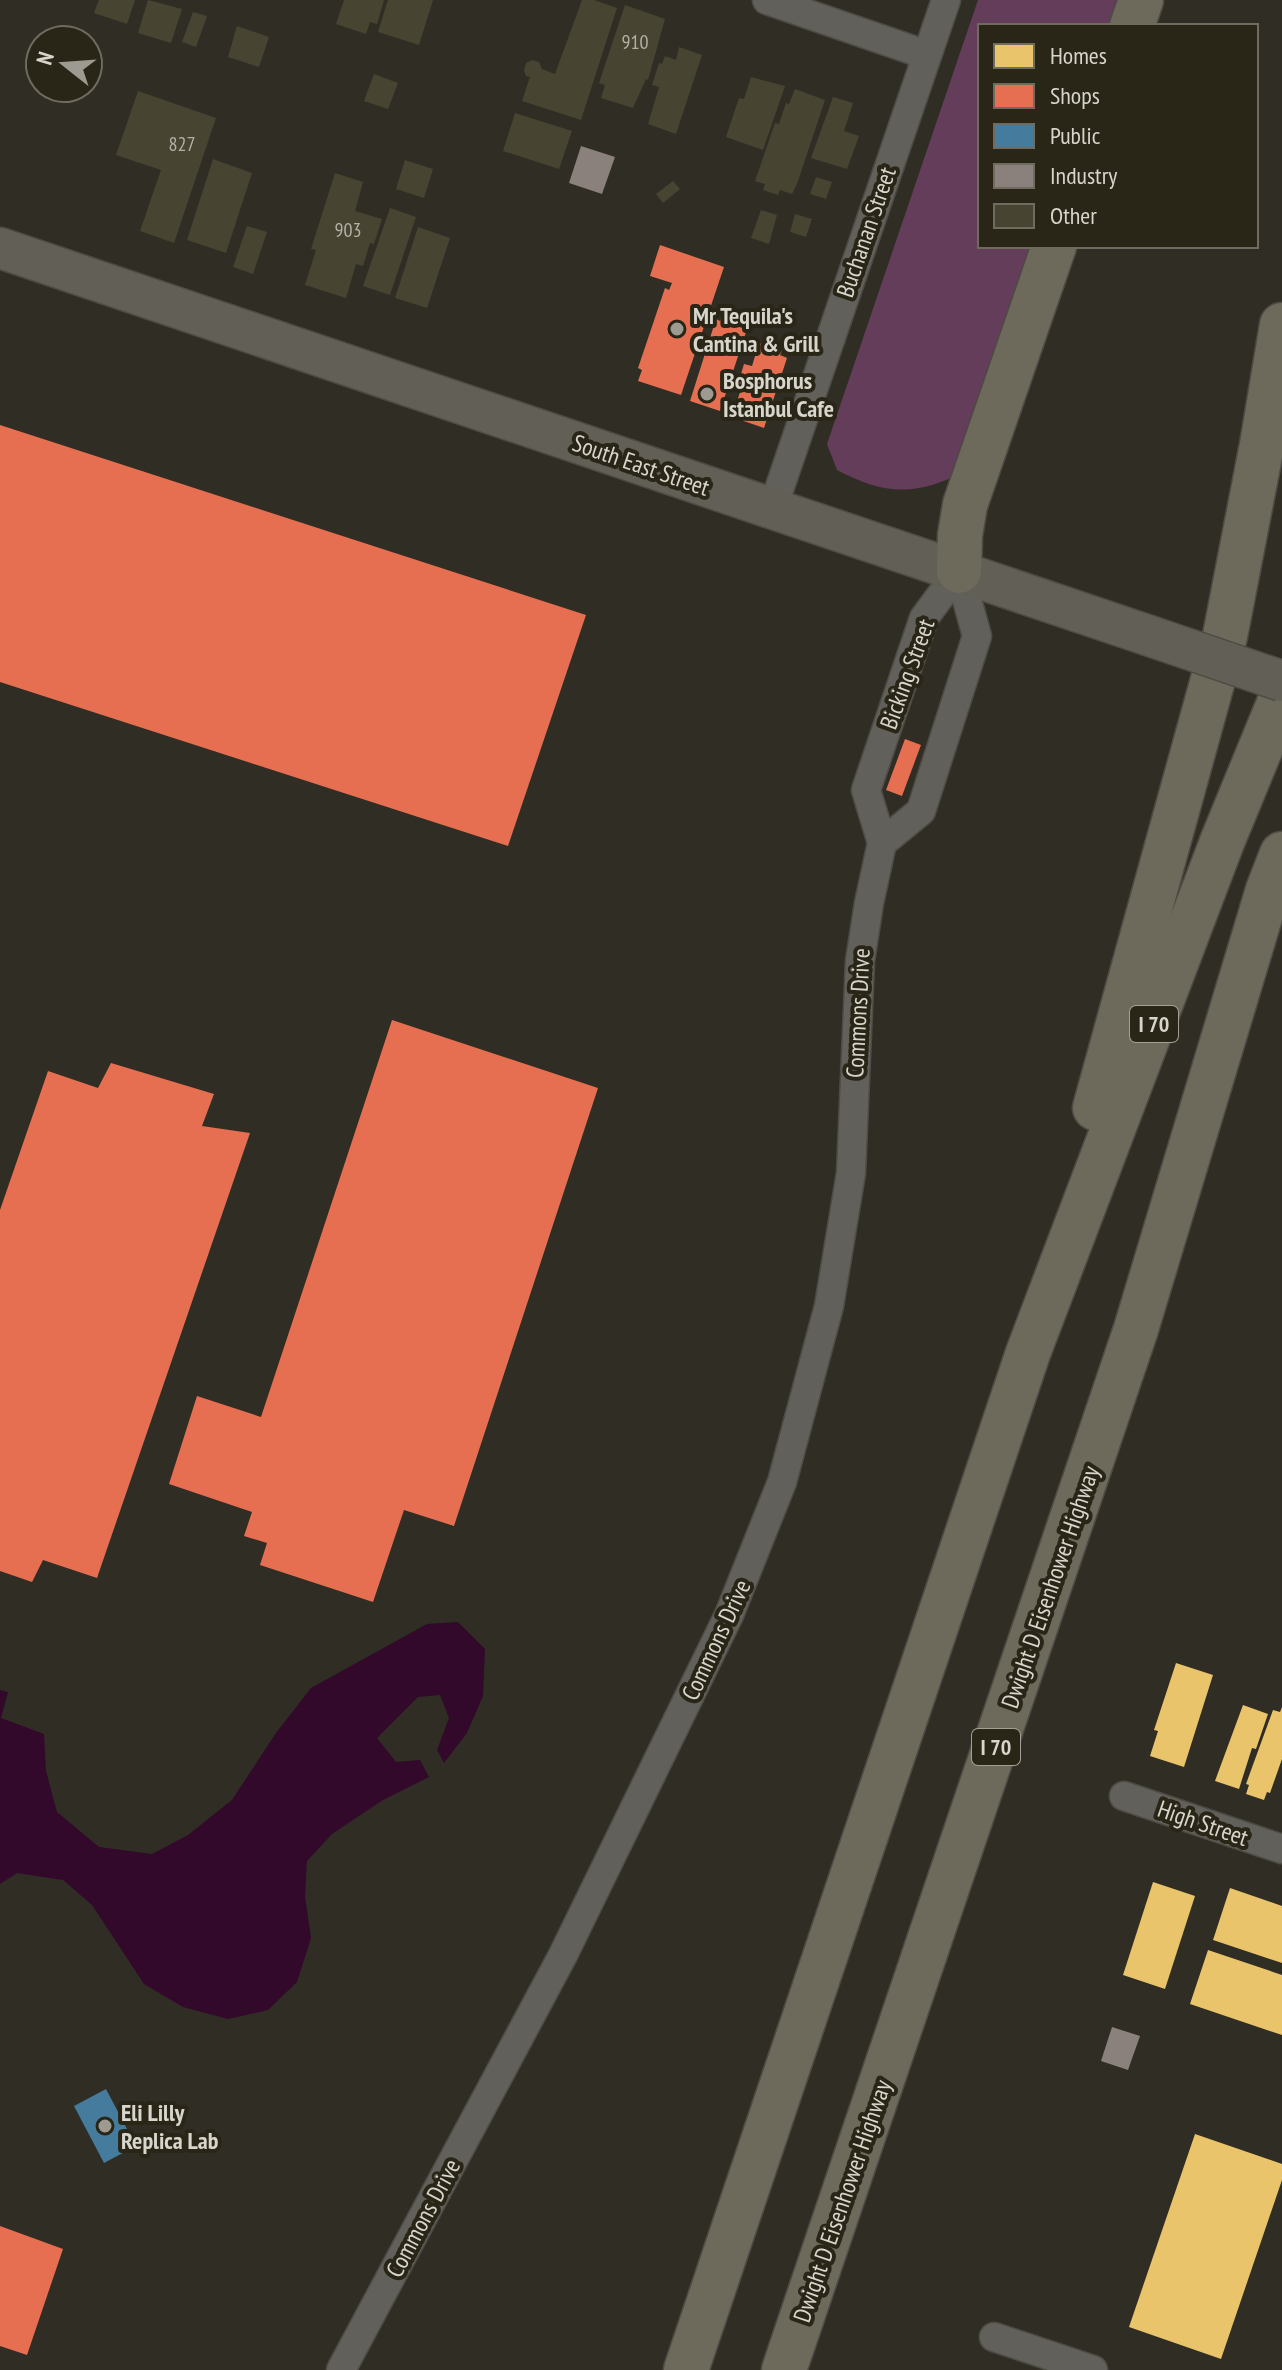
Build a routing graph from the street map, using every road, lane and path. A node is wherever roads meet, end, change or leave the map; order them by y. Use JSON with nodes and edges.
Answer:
{"nodes":[{"id":1,"x":767,"y":0,"type":"edge"},
{"id":2,"x":946,"y":0,"type":"edge"},
{"id":3,"x":1141,"y":0,"type":"edge"},
{"id":4,"x":1133,"y":24,"type":"edge"},
{"id":5,"x":927,"y":55,"type":"junction"},
{"id":6,"x":0,"y":248,"type":"edge"},
{"id":7,"x":1053,"y":248,"type":"edge"},
{"id":8,"x":1282,"y":325,"type":"edge"},
{"id":9,"x":772,"y":510,"type":"junction"},
{"id":10,"x":959,"y":571,"type":"junction"},
{"id":11,"x":1282,"y":681,"type":"edge"},
{"id":12,"x":1282,"y":696,"type":"edge"},
{"id":13,"x":882,"y":843,"type":"junction"},
{"id":14,"x":1282,"y":854,"type":"edge"},
{"id":15,"x":1282,"y":935,"type":"edge"},
{"id":16,"x":1200,"y":1121,"type":"junction"},
{"id":17,"x":1028,"y":1353,"type":"junction"},
{"id":18,"x":1124,"y":1796,"type":"dead end"},
{"id":19,"x":1282,"y":1849,"type":"edge"},
{"id":20,"x":994,"y":2337,"type":"dead end"},
{"id":21,"x":687,"y":2364,"type":"edge"},
{"id":22,"x":341,"y":2370,"type":"edge"},
{"id":23,"x":784,"y":2370,"type":"edge"},
{"id":24,"x":1093,"y":2370,"type":"edge"}],
"edges":[{"from":1,"to":5,"type":"street"},
{"from":2,"to":5,"type":"street","name":"Buchanan Street"},
{"from":3,"to":4,"type":"highway"},
{"from":5,"to":9,"type":"street","name":"Buchanan Street"},
{"from":6,"to":9,"type":"main road","name":"South East Street"},
{"from":7,"to":10,"type":"highway"},
{"from":8,"to":17,"type":"highway"},
{"from":9,"to":10,"type":"main road","name":"South East Street"},
{"from":10,"to":11,"type":"main road","name":"South East Street","bridge":true},
{"from":10,"to":13,"type":"street","name":"Bicking Street"},
{"from":10,"to":13,"type":"street","name":"Bicking Street"},
{"from":12,"to":17,"type":"highway","number":"I 70"},
{"from":13,"to":22,"type":"street","name":"Commons Drive"},
{"from":14,"to":16,"type":"highway","number":"I 70"},
{"from":15,"to":16,"type":"highway"},
{"from":16,"to":23,"type":"highway","name":"Dwight D Eisenhower Highway","number":"I 70"},
{"from":17,"to":21,"type":"highway","number":"I 70"},
{"from":18,"to":19,"type":"street","name":"High Street"},
{"from":20,"to":24,"type":"street"}]}
